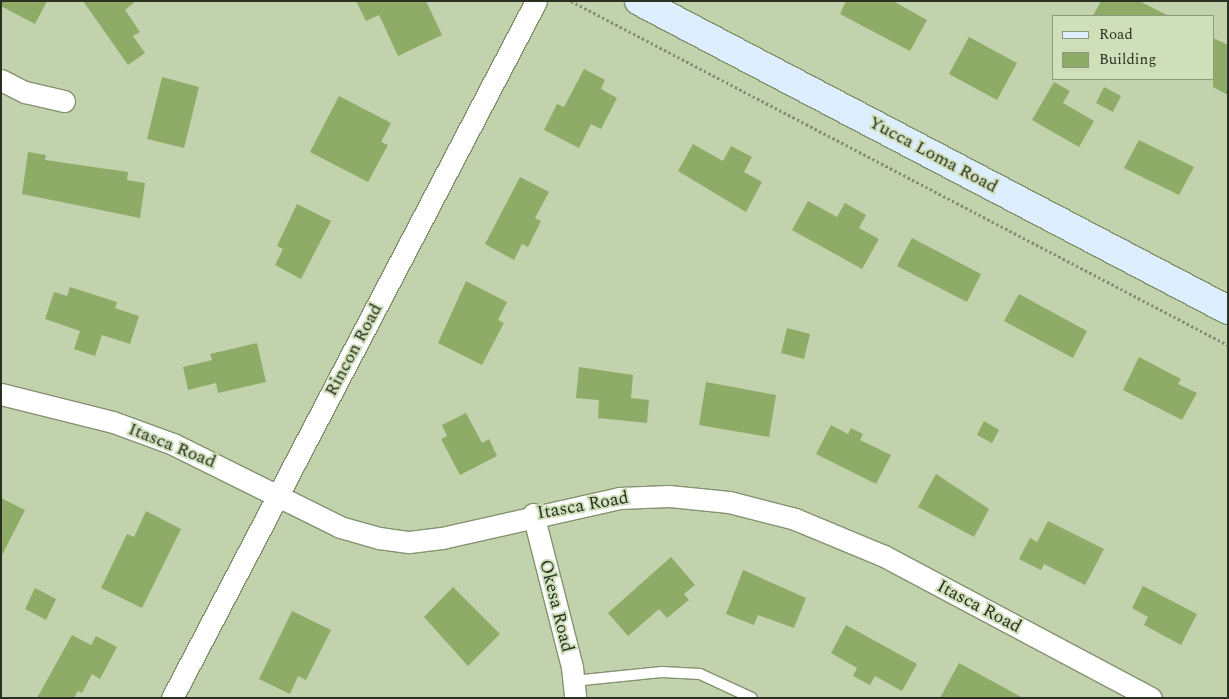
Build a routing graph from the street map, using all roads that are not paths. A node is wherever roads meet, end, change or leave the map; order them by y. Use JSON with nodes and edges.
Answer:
{"nodes":[{"id":1,"x":536,"y":1,"type":"edge"},
{"id":2,"x":639,"y":1,"type":"edge"},
{"id":3,"x":1,"y":80,"type":"edge"},
{"id":4,"x":64,"y":101,"type":"dead end"},
{"id":5,"x":1228,"y":310,"type":"edge"},
{"id":6,"x":1,"y":394,"type":"edge"},
{"id":7,"x":278,"y":495,"type":"junction"},
{"id":8,"x":533,"y":514,"type":"junction"},
{"id":9,"x":574,"y":689,"type":"edge"},
{"id":10,"x":172,"y":698,"type":"edge"},
{"id":11,"x":752,"y":698,"type":"edge"},
{"id":12,"x":1151,"y":698,"type":"edge"}],
"edges":[{"from":1,"to":7,"type":"street","name":"Rincon Road"},
{"from":2,"to":5,"type":"main road","name":"Yucca Loma Road"},
{"from":3,"to":4,"type":"street"},
{"from":6,"to":7,"type":"street","name":"Itasca Road"},
{"from":7,"to":8,"type":"street","name":"Itasca Road"},
{"from":7,"to":10,"type":"street","name":"Rincon Road"},
{"from":8,"to":9,"type":"street","name":"Okesa Road"},
{"from":8,"to":12,"type":"street","name":"Itasca Road"},
{"from":9,"to":11,"type":"lane"}]}
